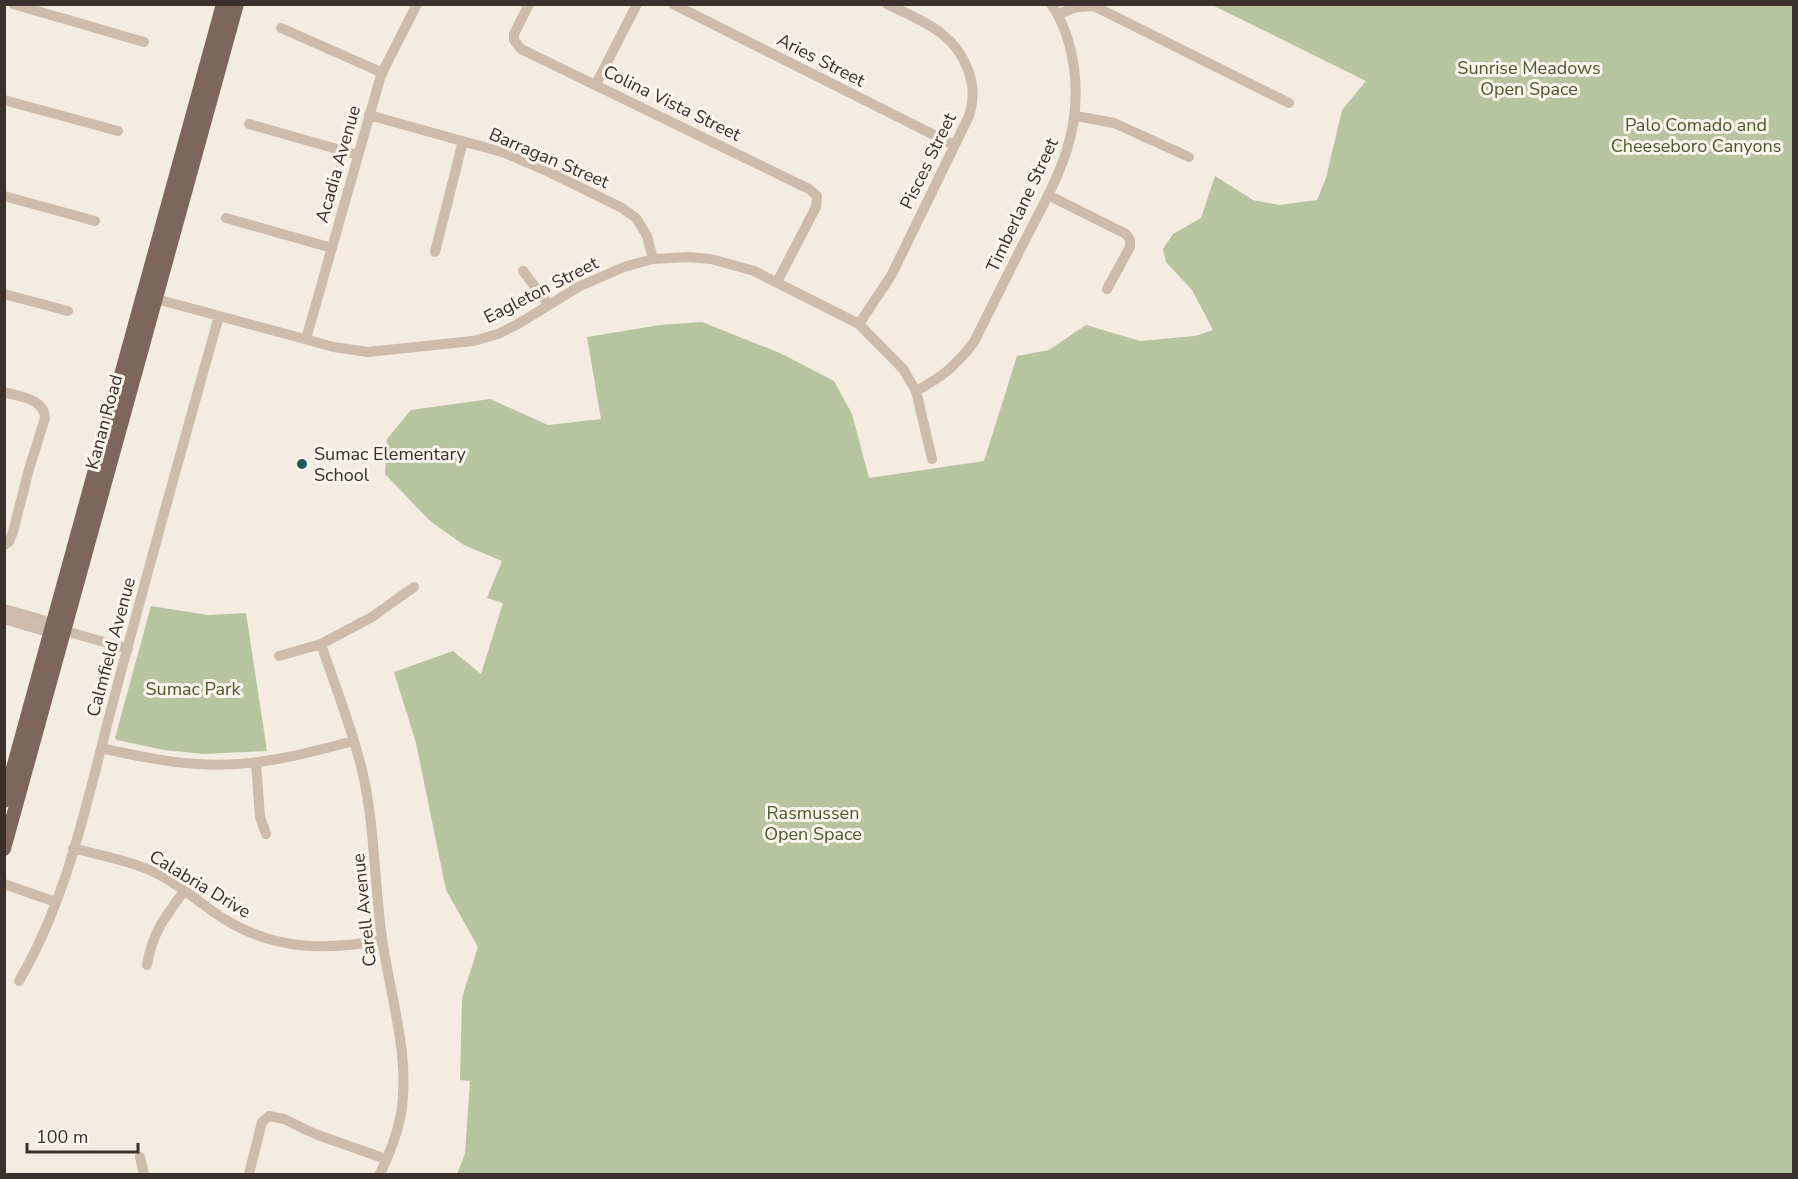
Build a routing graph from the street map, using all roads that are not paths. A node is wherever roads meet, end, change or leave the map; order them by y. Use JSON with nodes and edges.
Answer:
{"nodes":[{"id":1,"x":13,"y":4,"type":"edge"},
{"id":2,"x":223,"y":4,"type":"edge"},
{"id":3,"x":237,"y":4,"type":"edge"},
{"id":4,"x":417,"y":4,"type":"edge"},
{"id":5,"x":529,"y":4,"type":"edge"},
{"id":6,"x":637,"y":4,"type":"edge"},
{"id":7,"x":673,"y":4,"type":"edge"},
{"id":8,"x":887,"y":4,"type":"edge"},
{"id":9,"x":1051,"y":4,"type":"edge"},
{"id":10,"x":1058,"y":15,"type":"junction"},
{"id":11,"x":281,"y":27,"type":"dead end"},
{"id":12,"x":144,"y":42,"type":"dead end"},
{"id":13,"x":382,"y":73,"type":"junction"},
{"id":14,"x":596,"y":84,"type":"junction"},
{"id":15,"x":4,"y":100,"type":"edge"},
{"id":16,"x":1289,"y":103,"type":"dead end"},
{"id":17,"x":369,"y":115,"type":"junction"},
{"id":18,"x":1076,"y":116,"type":"junction"},
{"id":19,"x":249,"y":124,"type":"dead end"},
{"id":20,"x":118,"y":131,"type":"dead end"},
{"id":21,"x":463,"y":141,"type":"junction"},
{"id":22,"x":954,"y":145,"type":"junction"},
{"id":23,"x":358,"y":155,"type":"junction"},
{"id":24,"x":1189,"y":157,"type":"dead end"},
{"id":25,"x":1048,"y":195,"type":"junction"},
{"id":26,"x":4,"y":196,"type":"edge"},
{"id":27,"x":226,"y":218,"type":"dead end"},
{"id":28,"x":95,"y":221,"type":"dead end"},
{"id":29,"x":332,"y":248,"type":"junction"},
{"id":30,"x":435,"y":252,"type":"dead end"},
{"id":31,"x":653,"y":259,"type":"junction"},
{"id":32,"x":523,"y":272,"type":"dead end"},
{"id":33,"x":777,"y":282,"type":"junction"},
{"id":34,"x":1107,"y":289,"type":"dead end"},
{"id":35,"x":4,"y":294,"type":"edge"},
{"id":36,"x":150,"y":297,"type":"junction"},
{"id":37,"x":548,"y":304,"type":"junction"},
{"id":38,"x":68,"y":311,"type":"dead end"},
{"id":39,"x":219,"y":316,"type":"junction"},
{"id":40,"x":859,"y":324,"type":"junction"},
{"id":41,"x":306,"y":339,"type":"junction"},
{"id":42,"x":916,"y":391,"type":"junction"},
{"id":43,"x":4,"y":392,"type":"edge"},
{"id":44,"x":932,"y":459,"type":"dead end"},
{"id":45,"x":4,"y":545,"type":"edge"},
{"id":46,"x":414,"y":587,"type":"dead end"},
{"id":47,"x":4,"y":609,"type":"edge"},
{"id":48,"x":4,"y":620,"type":"edge"},
{"id":49,"x":59,"y":629,"type":"junction"},
{"id":50,"x":321,"y":644,"type":"junction"},
{"id":51,"x":128,"y":649,"type":"junction"},
{"id":52,"x":279,"y":656,"type":"dead end"},
{"id":53,"x":353,"y":741,"type":"junction"},
{"id":54,"x":101,"y":748,"type":"junction"},
{"id":55,"x":256,"y":763,"type":"junction"},
{"id":56,"x":4,"y":801,"type":"edge"},
{"id":57,"x":266,"y":834,"type":"dead end"},
{"id":58,"x":73,"y":848,"type":"junction"},
{"id":59,"x":4,"y":849,"type":"edge"},
{"id":60,"x":4,"y":884,"type":"edge"},
{"id":61,"x":185,"y":890,"type":"junction"},
{"id":62,"x":56,"y":902,"type":"junction"},
{"id":63,"x":382,"y":940,"type":"junction"},
{"id":64,"x":147,"y":965,"type":"dead end"},
{"id":65,"x":19,"y":981,"type":"dead end"},
{"id":66,"x":140,"y":1157,"type":"dead end"},
{"id":67,"x":387,"y":1160,"type":"junction"},
{"id":68,"x":144,"y":1174,"type":"edge"},
{"id":69,"x":249,"y":1174,"type":"edge"},
{"id":70,"x":380,"y":1174,"type":"edge"}],
"edges":[{"from":1,"to":12,"type":"street"},
{"from":2,"to":36,"type":"main road","name":"Kanan Road"},
{"from":3,"to":36,"type":"main road","name":"Kanan Road"},
{"from":4,"to":13,"type":"street","name":"Acadia Avenue"},
{"from":5,"to":14,"type":"street","name":"Colina Vista Street"},
{"from":6,"to":14,"type":"street"},
{"from":7,"to":22,"type":"street","name":"Aries Street"},
{"from":8,"to":22,"type":"street","name":"Pisces Street"},
{"from":9,"to":10,"type":"street","name":"Timberlane Street"},
{"from":10,"to":16,"type":"street"},
{"from":10,"to":18,"type":"street","name":"Timberlane Street"},
{"from":11,"to":13,"type":"street"},
{"from":13,"to":17,"type":"street","name":"Acadia Avenue"},
{"from":14,"to":33,"type":"street","name":"Colina Vista Street"},
{"from":15,"to":20,"type":"street"},
{"from":17,"to":21,"type":"street","name":"Barragan Street"},
{"from":17,"to":23,"type":"street","name":"Acadia Avenue"},
{"from":18,"to":24,"type":"street"},
{"from":18,"to":25,"type":"street","name":"Timberlane Street"},
{"from":19,"to":23,"type":"street"},
{"from":21,"to":30,"type":"street"},
{"from":21,"to":31,"type":"street","name":"Barragan Street"},
{"from":22,"to":40,"type":"street","name":"Pisces Street"},
{"from":23,"to":29,"type":"street","name":"Acadia Avenue"},
{"from":25,"to":34,"type":"street"},
{"from":25,"to":42,"type":"street","name":"Timberlane Street"},
{"from":26,"to":28,"type":"street"},
{"from":27,"to":29,"type":"street"},
{"from":29,"to":41,"type":"street","name":"Acadia Avenue"},
{"from":31,"to":33,"type":"street","name":"Eagleton Street"},
{"from":31,"to":37,"type":"street","name":"Eagleton Street"},
{"from":32,"to":37,"type":"street"},
{"from":33,"to":40,"type":"street","name":"Eagleton Street"},
{"from":35,"to":38,"type":"street"},
{"from":36,"to":39,"type":"street","name":"Eagleton Street"},
{"from":36,"to":49,"type":"main road","name":"Kanan Road"},
{"from":37,"to":41,"type":"street","name":"Eagleton Street"},
{"from":39,"to":41,"type":"street","name":"Eagleton Street"},
{"from":39,"to":51,"type":"street","name":"Calmfield Avenue"},
{"from":40,"to":42,"type":"street","name":"Eagleton Street"},
{"from":42,"to":44,"type":"street","name":"Eagleton Street"},
{"from":43,"to":45,"type":"street"},
{"from":46,"to":50,"type":"street"},
{"from":47,"to":49,"type":"street"},
{"from":48,"to":49,"type":"street"},
{"from":49,"to":51,"type":"street"},
{"from":49,"to":56,"type":"main road","name":"Kanan Road"},
{"from":49,"to":59,"type":"main road","name":"Kanan Road"},
{"from":50,"to":52,"type":"street"},
{"from":50,"to":53,"type":"street","name":"Carell Avenue"},
{"from":51,"to":54,"type":"street","name":"Calmfield Avenue"},
{"from":53,"to":55,"type":"street"},
{"from":53,"to":63,"type":"street","name":"Carell Avenue"},
{"from":54,"to":55,"type":"street"},
{"from":54,"to":58,"type":"street","name":"Calmfield Avenue"},
{"from":55,"to":57,"type":"street"},
{"from":58,"to":61,"type":"street","name":"Calabria Drive"},
{"from":58,"to":62,"type":"street","name":"Calmfield Avenue"},
{"from":60,"to":62,"type":"street"},
{"from":61,"to":63,"type":"street","name":"Calabria Drive"},
{"from":61,"to":64,"type":"street"},
{"from":62,"to":65,"type":"street","name":"Calmfield Avenue"},
{"from":63,"to":67,"type":"street","name":"Carell Avenue"},
{"from":66,"to":68,"type":"street"},
{"from":67,"to":69,"type":"street"},
{"from":67,"to":70,"type":"street","name":"Carell Avenue"}]}
